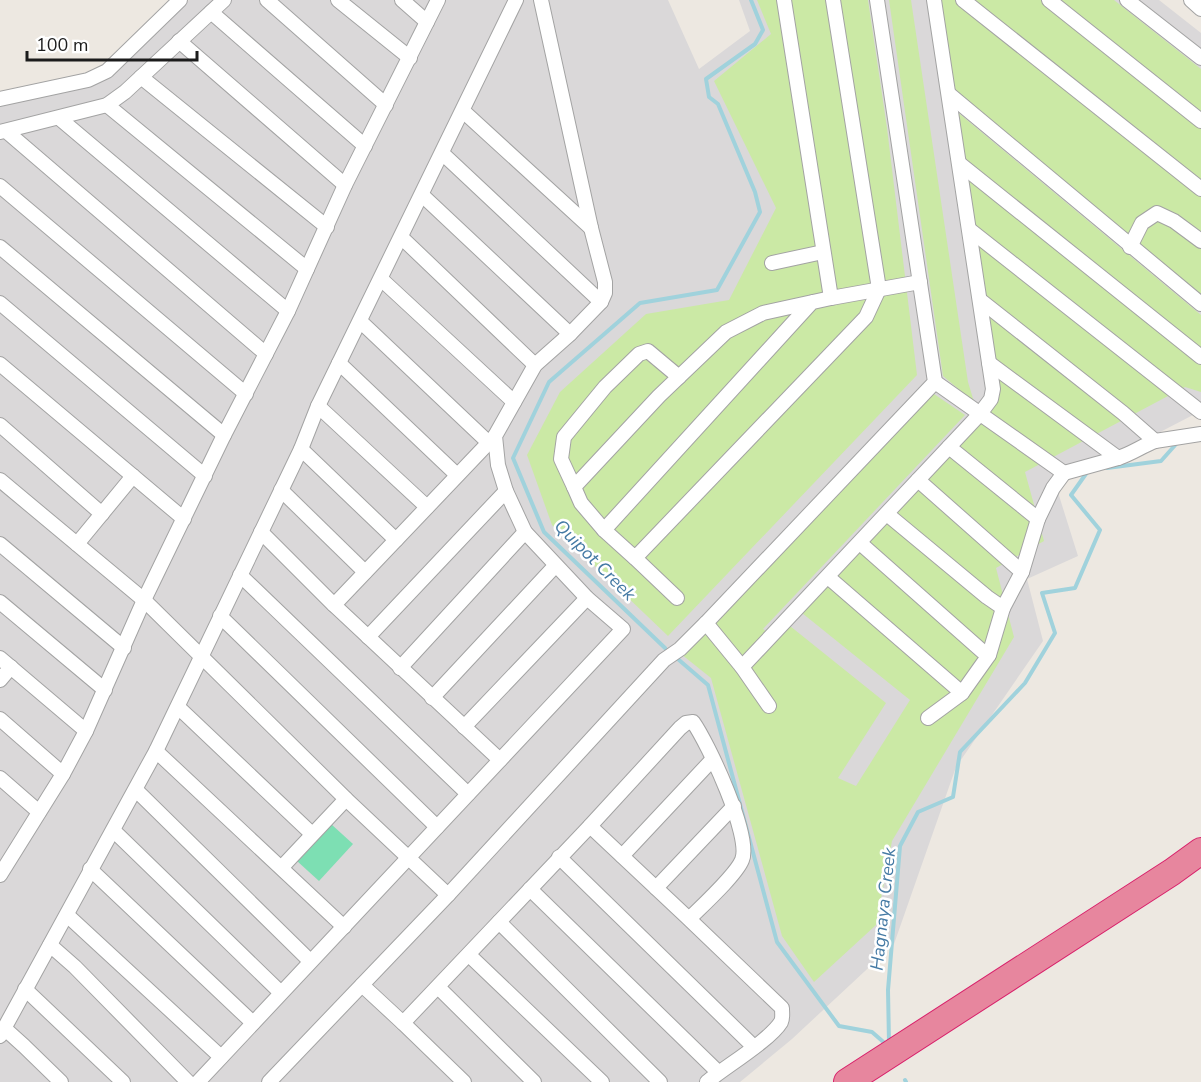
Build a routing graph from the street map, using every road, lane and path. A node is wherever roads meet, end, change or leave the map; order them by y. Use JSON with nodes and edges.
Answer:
{"nodes":[{"id":1,"x":180,"y":0,"type":"edge"},
{"id":2,"x":224,"y":0,"type":"edge"},
{"id":3,"x":267,"y":0,"type":"edge"},
{"id":4,"x":339,"y":0,"type":"edge"},
{"id":5,"x":402,"y":0,"type":"edge"},
{"id":6,"x":438,"y":0,"type":"edge"},
{"id":7,"x":516,"y":0,"type":"edge"},
{"id":8,"x":541,"y":0,"type":"edge"},
{"id":9,"x":784,"y":0,"type":"edge"},
{"id":10,"x":833,"y":0,"type":"edge"},
{"id":11,"x":877,"y":0,"type":"edge"},
{"id":12,"x":934,"y":0,"type":"edge"},
{"id":13,"x":963,"y":0,"type":"edge"},
{"id":14,"x":1049,"y":0,"type":"edge"},
{"id":15,"x":1127,"y":0,"type":"edge"},
{"id":16,"x":1191,"y":0,"type":"edge"},
{"id":17,"x":1201,"y":9,"type":"edge"},
{"id":18,"x":211,"y":12,"type":"junction"},
{"id":19,"x":427,"y":22,"type":"junction"},
{"id":20,"x":178,"y":41,"type":"junction"},
{"id":21,"x":410,"y":58,"type":"junction"},
{"id":22,"x":1201,"y":58,"type":"edge"},
{"id":23,"x":141,"y":77,"type":"junction"},
{"id":24,"x":950,"y":95,"type":"junction"},
{"id":25,"x":0,"y":99,"type":"edge"},
{"id":26,"x":107,"y":105,"type":"junction"},
{"id":27,"x":386,"y":105,"type":"junction"},
{"id":28,"x":463,"y":111,"type":"junction"},
{"id":29,"x":59,"y":117,"type":"junction"},
{"id":30,"x":1201,"y":121,"type":"edge"},
{"id":31,"x":3,"y":132,"type":"edge"},
{"id":32,"x":364,"y":146,"type":"junction"},
{"id":33,"x":442,"y":153,"type":"junction"},
{"id":34,"x":960,"y":164,"type":"junction"},
{"id":35,"x":345,"y":185,"type":"junction"},
{"id":36,"x":0,"y":186,"type":"edge"},
{"id":37,"x":1201,"y":189,"type":"edge"},
{"id":38,"x":422,"y":195,"type":"junction"},
{"id":39,"x":327,"y":227,"type":"junction"},
{"id":40,"x":591,"y":228,"type":"junction"},
{"id":41,"x":970,"y":230,"type":"junction"},
{"id":42,"x":401,"y":237,"type":"junction"},
{"id":43,"x":1201,"y":241,"type":"edge"},
{"id":44,"x":0,"y":247,"type":"edge"},
{"id":45,"x":1130,"y":247,"type":"junction"},
{"id":46,"x":823,"y":252,"type":"junction"},
{"id":47,"x":772,"y":263,"type":"dead end"},
{"id":48,"x":307,"y":269,"type":"junction"},
{"id":49,"x":381,"y":279,"type":"junction"},
{"id":50,"x":921,"y":282,"type":"junction"},
{"id":51,"x":879,"y":289,"type":"junction"},
{"id":52,"x":831,"y":298,"type":"junction"},
{"id":53,"x":980,"y":300,"type":"junction"},
{"id":54,"x":601,"y":302,"type":"junction"},
{"id":55,"x":812,"y":302,"type":"junction"},
{"id":56,"x":0,"y":303,"type":"edge"},
{"id":57,"x":1201,"y":304,"type":"edge"},
{"id":58,"x":288,"y":311,"type":"junction"},
{"id":59,"x":360,"y":321,"type":"junction"},
{"id":60,"x":570,"y":334,"type":"junction"},
{"id":61,"x":266,"y":354,"type":"junction"},
{"id":62,"x":1201,"y":357,"type":"edge"},
{"id":63,"x":339,"y":363,"type":"junction"},
{"id":64,"x":990,"y":363,"type":"junction"},
{"id":65,"x":0,"y":364,"type":"edge"},
{"id":66,"x":535,"y":365,"type":"junction"},
{"id":67,"x":679,"y":377,"type":"junction"},
{"id":68,"x":935,"y":382,"type":"junction"},
{"id":69,"x":246,"y":393,"type":"junction"},
{"id":70,"x":514,"y":402,"type":"junction"},
{"id":71,"x":318,"y":405,"type":"junction"},
{"id":72,"x":1201,"y":412,"type":"edge"},
{"id":73,"x":979,"y":415,"type":"junction"},
{"id":74,"x":0,"y":425,"type":"edge"},
{"id":75,"x":1201,"y":434,"type":"edge"},
{"id":76,"x":224,"y":435,"type":"junction"},
{"id":77,"x":492,"y":439,"type":"junction"},
{"id":78,"x":1155,"y":441,"type":"junction"},
{"id":79,"x":949,"y":447,"type":"junction"},
{"id":80,"x":301,"y":449,"type":"junction"},
{"id":81,"x":1118,"y":458,"type":"junction"},
{"id":82,"x":1064,"y":473,"type":"junction"},
{"id":83,"x":457,"y":475,"type":"junction"},
{"id":84,"x":205,"y":476,"type":"junction"},
{"id":85,"x":133,"y":477,"type":"junction"},
{"id":86,"x":0,"y":480,"type":"edge"},
{"id":87,"x":918,"y":480,"type":"junction"},
{"id":88,"x":574,"y":487,"type":"junction"},
{"id":89,"x":281,"y":490,"type":"junction"},
{"id":90,"x":506,"y":490,"type":"junction"},
{"id":91,"x":427,"y":507,"type":"junction"},
{"id":92,"x":102,"y":514,"type":"junction"},
{"id":93,"x":887,"y":514,"type":"junction"},
{"id":94,"x":184,"y":519,"type":"junction"},
{"id":95,"x":1038,"y":519,"type":"junction"},
{"id":96,"x":604,"y":530,"type":"junction"},
{"id":97,"x":261,"y":532,"type":"junction"},
{"id":98,"x":525,"y":532,"type":"junction"},
{"id":99,"x":396,"y":540,"type":"junction"},
{"id":100,"x":860,"y":543,"type":"junction"},
{"id":101,"x":0,"y":544,"type":"edge"},
{"id":102,"x":77,"y":544,"type":"junction"},
{"id":103,"x":634,"y":558,"type":"junction"},
{"id":104,"x":555,"y":566,"type":"junction"},
{"id":105,"x":365,"y":572,"type":"junction"},
{"id":106,"x":1022,"y":572,"type":"junction"},
{"id":107,"x":240,"y":575,"type":"junction"},
{"id":108,"x":828,"y":577,"type":"junction"},
{"id":109,"x":587,"y":598,"type":"junction"},
{"id":110,"x":677,"y":598,"type":"dead end"},
{"id":111,"x":144,"y":600,"type":"junction"},
{"id":112,"x":0,"y":602,"type":"edge"},
{"id":113,"x":334,"y":605,"type":"junction"},
{"id":114,"x":1003,"y":608,"type":"junction"},
{"id":115,"x":220,"y":616,"type":"junction"},
{"id":116,"x":706,"y":623,"type":"junction"},
{"id":117,"x":368,"y":638,"type":"junction"},
{"id":118,"x":124,"y":648,"type":"junction"},
{"id":119,"x":989,"y":655,"type":"junction"},
{"id":120,"x":201,"y":656,"type":"junction"},
{"id":121,"x":6,"y":662,"type":"edge"},
{"id":122,"x":742,"y":667,"type":"junction"},
{"id":123,"x":400,"y":668,"type":"junction"},
{"id":124,"x":0,"y":680,"type":"edge"},
{"id":125,"x":105,"y":690,"type":"junction"},
{"id":126,"x":962,"y":693,"type":"junction"},
{"id":127,"x":432,"y":698,"type":"junction"},
{"id":128,"x":769,"y":706,"type":"dead end"},
{"id":129,"x":178,"y":707,"type":"junction"},
{"id":130,"x":928,"y":718,"type":"dead end"},
{"id":131,"x":0,"y":719,"type":"edge"},
{"id":132,"x":464,"y":727,"type":"junction"},
{"id":133,"x":86,"y":731,"type":"junction"},
{"id":134,"x":156,"y":751,"type":"junction"},
{"id":135,"x":500,"y":760,"type":"junction"},
{"id":136,"x":712,"y":760,"type":"junction"},
{"id":137,"x":63,"y":774,"type":"junction"},
{"id":138,"x":0,"y":778,"type":"edge"},
{"id":139,"x":136,"y":790,"type":"junction"},
{"id":140,"x":468,"y":794,"type":"junction"},
{"id":141,"x":346,"y":799,"type":"junction"},
{"id":142,"x":734,"y":806,"type":"junction"},
{"id":143,"x":39,"y":812,"type":"junction"},
{"id":144,"x":590,"y":826,"type":"junction"},
{"id":145,"x":437,"y":827,"type":"junction"},
{"id":146,"x":114,"y":831,"type":"junction"},
{"id":147,"x":312,"y":834,"type":"junction"},
{"id":148,"x":0,"y":845,"type":"edge"},
{"id":149,"x":1201,"y":851,"type":"edge"},
{"id":150,"x":11,"y":855,"type":"junction"},
{"id":151,"x":622,"y":856,"type":"junction"},
{"id":152,"x":559,"y":857,"type":"junction"},
{"id":153,"x":410,"y":858,"type":"junction"},
{"id":154,"x":1201,"y":861,"type":"edge"},
{"id":155,"x":282,"y":867,"type":"junction"},
{"id":156,"x":90,"y":869,"type":"junction"},
{"id":157,"x":0,"y":875,"type":"edge"},
{"id":158,"x":656,"y":888,"type":"junction"},
{"id":159,"x":530,"y":889,"type":"junction"},
{"id":160,"x":447,"y":895,"type":"junction"},
{"id":161,"x":68,"y":915,"type":"junction"},
{"id":162,"x":690,"y":919,"type":"junction"},
{"id":163,"x":499,"y":922,"type":"junction"},
{"id":164,"x":344,"y":927,"type":"junction"},
{"id":165,"x":50,"y":945,"type":"junction"},
{"id":166,"x":469,"y":955,"type":"junction"},
{"id":167,"x":310,"y":961,"type":"junction"},
{"id":168,"x":362,"y":985,"type":"junction"},
{"id":169,"x":438,"y":987,"type":"junction"},
{"id":170,"x":25,"y":989,"type":"junction"},
{"id":171,"x":280,"y":992,"type":"junction"},
{"id":172,"x":253,"y":1023,"type":"junction"},
{"id":173,"x":403,"y":1023,"type":"junction"},
{"id":174,"x":2,"y":1032,"type":"edge"},
{"id":175,"x":754,"y":1047,"type":"junction"},
{"id":176,"x":221,"y":1057,"type":"junction"},
{"id":177,"x":718,"y":1072,"type":"junction"},
{"id":178,"x":203,"y":1080,"type":"edge"},
{"id":179,"x":61,"y":1082,"type":"edge"},
{"id":180,"x":123,"y":1082,"type":"edge"},
{"id":181,"x":188,"y":1082,"type":"edge"},
{"id":182,"x":269,"y":1082,"type":"edge"},
{"id":183,"x":464,"y":1082,"type":"edge"},
{"id":184,"x":534,"y":1082,"type":"edge"},
{"id":185,"x":602,"y":1082,"type":"edge"},
{"id":186,"x":660,"y":1082,"type":"edge"},
{"id":187,"x":707,"y":1082,"type":"edge"},
{"id":188,"x":847,"y":1082,"type":"edge"},
{"id":189,"x":862,"y":1082,"type":"edge"}],
"edges":[{"from":1,"to":25,"type":"street"},
{"from":2,"to":18,"type":"street"},
{"from":3,"to":27,"type":"street"},
{"from":4,"to":21,"type":"street"},
{"from":5,"to":19,"type":"street"},
{"from":6,"to":19,"type":"street"},
{"from":7,"to":28,"type":"street"},
{"from":8,"to":40,"type":"street"},
{"from":9,"to":46,"type":"street"},
{"from":10,"to":51,"type":"street"},
{"from":11,"to":50,"type":"street"},
{"from":12,"to":24,"type":"street"},
{"from":13,"to":37,"type":"street"},
{"from":14,"to":30,"type":"street"},
{"from":15,"to":22,"type":"street"},
{"from":16,"to":17,"type":"street"},
{"from":18,"to":20,"type":"street"},
{"from":18,"to":32,"type":"street"},
{"from":19,"to":21,"type":"street"},
{"from":20,"to":23,"type":"street"},
{"from":20,"to":35,"type":"street"},
{"from":21,"to":27,"type":"street"},
{"from":23,"to":26,"type":"street"},
{"from":23,"to":39,"type":"street"},
{"from":24,"to":34,"type":"street"},
{"from":24,"to":45,"type":"street"},
{"from":26,"to":29,"type":"street"},
{"from":26,"to":48,"type":"street"},
{"from":27,"to":32,"type":"street"},
{"from":28,"to":33,"type":"street"},
{"from":28,"to":40,"type":"street"},
{"from":29,"to":31,"type":"street"},
{"from":29,"to":58,"type":"street"},
{"from":31,"to":61,"type":"street"},
{"from":32,"to":35,"type":"street"},
{"from":33,"to":38,"type":"street"},
{"from":33,"to":54,"type":"street"},
{"from":34,"to":41,"type":"street"},
{"from":34,"to":62,"type":"street"},
{"from":35,"to":39,"type":"street"},
{"from":36,"to":69,"type":"street"},
{"from":38,"to":42,"type":"street"},
{"from":38,"to":60,"type":"street"},
{"from":39,"to":48,"type":"street"},
{"from":40,"to":54,"type":"street"},
{"from":41,"to":53,"type":"street"},
{"from":41,"to":72,"type":"street"},
{"from":42,"to":49,"type":"street"},
{"from":42,"to":66,"type":"street"},
{"from":43,"to":45,"type":"street"},
{"from":44,"to":76,"type":"street"},
{"from":45,"to":57,"type":"street"},
{"from":46,"to":47,"type":"street"},
{"from":46,"to":52,"type":"street"},
{"from":48,"to":58,"type":"street"},
{"from":49,"to":59,"type":"street"},
{"from":49,"to":70,"type":"street"},
{"from":50,"to":51,"type":"street"},
{"from":50,"to":68,"type":"street"},
{"from":51,"to":52,"type":"street"},
{"from":51,"to":103,"type":"street"},
{"from":52,"to":55,"type":"street"},
{"from":53,"to":64,"type":"street"},
{"from":53,"to":78,"type":"street"},
{"from":54,"to":60,"type":"street"},
{"from":55,"to":67,"type":"street"},
{"from":55,"to":96,"type":"street"},
{"from":56,"to":84,"type":"street"},
{"from":58,"to":61,"type":"street"},
{"from":59,"to":63,"type":"street"},
{"from":59,"to":77,"type":"street"},
{"from":60,"to":66,"type":"street"},
{"from":61,"to":69,"type":"street"},
{"from":63,"to":71,"type":"street"},
{"from":63,"to":83,"type":"street"},
{"from":64,"to":73,"type":"street"},
{"from":64,"to":81,"type":"street"},
{"from":65,"to":85,"type":"street"},
{"from":66,"to":70,"type":"street"},
{"from":67,"to":88,"type":"street"},
{"from":67,"to":88,"type":"street"},
{"from":68,"to":73,"type":"street"},
{"from":68,"to":116,"type":"street"},
{"from":69,"to":76,"type":"street"},
{"from":70,"to":77,"type":"street"},
{"from":71,"to":80,"type":"street"},
{"from":71,"to":91,"type":"street"},
{"from":73,"to":79,"type":"street"},
{"from":73,"to":82,"type":"street"},
{"from":74,"to":92,"type":"street"},
{"from":75,"to":78,"type":"street"},
{"from":76,"to":84,"type":"street"},
{"from":77,"to":83,"type":"street"},
{"from":77,"to":90,"type":"street"},
{"from":78,"to":81,"type":"street"},
{"from":79,"to":87,"type":"street"},
{"from":79,"to":95,"type":"street"},
{"from":80,"to":89,"type":"street"},
{"from":80,"to":99,"type":"street"},
{"from":81,"to":82,"type":"street"},
{"from":82,"to":95,"type":"street"},
{"from":83,"to":91,"type":"street"},
{"from":84,"to":94,"type":"street"},
{"from":85,"to":92,"type":"street"},
{"from":85,"to":94,"type":"street"},
{"from":86,"to":102,"type":"street"},
{"from":87,"to":93,"type":"street"},
{"from":87,"to":106,"type":"street"},
{"from":88,"to":96,"type":"street"},
{"from":89,"to":97,"type":"street"},
{"from":89,"to":105,"type":"street"},
{"from":90,"to":98,"type":"street"},
{"from":90,"to":117,"type":"street"},
{"from":91,"to":99,"type":"street"},
{"from":92,"to":102,"type":"street"},
{"from":93,"to":100,"type":"street"},
{"from":93,"to":114,"type":"street"},
{"from":94,"to":111,"type":"street"},
{"from":95,"to":106,"type":"street"},
{"from":96,"to":103,"type":"street"},
{"from":97,"to":107,"type":"street"},
{"from":97,"to":113,"type":"street"},
{"from":98,"to":104,"type":"street"},
{"from":98,"to":123,"type":"street"},
{"from":99,"to":105,"type":"street"},
{"from":100,"to":108,"type":"street"},
{"from":100,"to":119,"type":"street"},
{"from":101,"to":118,"type":"street"},
{"from":102,"to":111,"type":"street"},
{"from":103,"to":110,"type":"street"},
{"from":104,"to":109,"type":"street"},
{"from":104,"to":127,"type":"street"},
{"from":105,"to":113,"type":"street"},
{"from":106,"to":114,"type":"street"},
{"from":107,"to":115,"type":"street"},
{"from":107,"to":140,"type":"street"},
{"from":108,"to":122,"type":"street"},
{"from":108,"to":126,"type":"street"},
{"from":109,"to":132,"type":"street"},
{"from":109,"to":135,"type":"street"},
{"from":111,"to":118,"type":"street"},
{"from":111,"to":120,"type":"street"},
{"from":112,"to":125,"type":"street"},
{"from":113,"to":117,"type":"street"},
{"from":114,"to":119,"type":"street"},
{"from":115,"to":120,"type":"street"},
{"from":115,"to":145,"type":"street"},
{"from":116,"to":122,"type":"street"},
{"from":116,"to":160,"type":"street"},
{"from":117,"to":123,"type":"street"},
{"from":118,"to":125,"type":"street"},
{"from":119,"to":126,"type":"street"},
{"from":120,"to":129,"type":"street"},
{"from":120,"to":141,"type":"street"},
{"from":121,"to":124,"type":"street"},
{"from":121,"to":133,"type":"street"},
{"from":122,"to":128,"type":"street"},
{"from":123,"to":127,"type":"street"},
{"from":125,"to":133,"type":"street"},
{"from":126,"to":130,"type":"street"},
{"from":127,"to":132,"type":"street"},
{"from":129,"to":134,"type":"street"},
{"from":129,"to":147,"type":"street"},
{"from":131,"to":137,"type":"street"},
{"from":132,"to":135,"type":"street"},
{"from":133,"to":137,"type":"street"},
{"from":134,"to":139,"type":"street"},
{"from":134,"to":155,"type":"street"},
{"from":135,"to":140,"type":"street"},
{"from":136,"to":142,"type":"street"},
{"from":136,"to":144,"type":"street"},
{"from":136,"to":151,"type":"street"},
{"from":137,"to":143,"type":"street"},
{"from":138,"to":143,"type":"street"},
{"from":139,"to":146,"type":"street"},
{"from":139,"to":167,"type":"street"},
{"from":140,"to":145,"type":"street"},
{"from":141,"to":147,"type":"street"},
{"from":141,"to":153,"type":"street"},
{"from":142,"to":158,"type":"street"},
{"from":142,"to":162,"type":"street"},
{"from":143,"to":150,"type":"street"},
{"from":144,"to":151,"type":"street"},
{"from":144,"to":152,"type":"street"},
{"from":145,"to":153,"type":"street"},
{"from":146,"to":156,"type":"street"},
{"from":146,"to":171,"type":"street"},
{"from":147,"to":155,"type":"street"},
{"from":148,"to":150,"type":"street"},
{"from":149,"to":188,"type":"highway"},
{"from":150,"to":157,"type":"street"},
{"from":151,"to":158,"type":"street"},
{"from":152,"to":159,"type":"street"},
{"from":152,"to":175,"type":"street"},
{"from":153,"to":160,"type":"street"},
{"from":153,"to":164,"type":"street"},
{"from":154,"to":189,"type":"highway"},
{"from":155,"to":164,"type":"street"},
{"from":156,"to":161,"type":"street"},
{"from":156,"to":172,"type":"street"},
{"from":158,"to":162,"type":"street"},
{"from":159,"to":163,"type":"street"},
{"from":159,"to":177,"type":"street"},
{"from":160,"to":168,"type":"street"},
{"from":161,"to":165,"type":"street"},
{"from":161,"to":176,"type":"street"},
{"from":162,"to":175,"type":"street"},
{"from":163,"to":166,"type":"street"},
{"from":163,"to":186,"type":"street"},
{"from":164,"to":167,"type":"street"},
{"from":165,"to":170,"type":"street"},
{"from":165,"to":181,"type":"street"},
{"from":166,"to":169,"type":"street"},
{"from":166,"to":185,"type":"street"},
{"from":167,"to":171,"type":"street"},
{"from":168,"to":173,"type":"street"},
{"from":168,"to":182,"type":"street"},
{"from":169,"to":173,"type":"street"},
{"from":169,"to":184,"type":"street"},
{"from":170,"to":174,"type":"street"},
{"from":170,"to":180,"type":"street"},
{"from":171,"to":172,"type":"street"},
{"from":172,"to":176,"type":"street"},
{"from":173,"to":183,"type":"street"},
{"from":174,"to":179,"type":"street"},
{"from":175,"to":177,"type":"street"},
{"from":176,"to":178,"type":"street"},
{"from":177,"to":187,"type":"street"}]}
